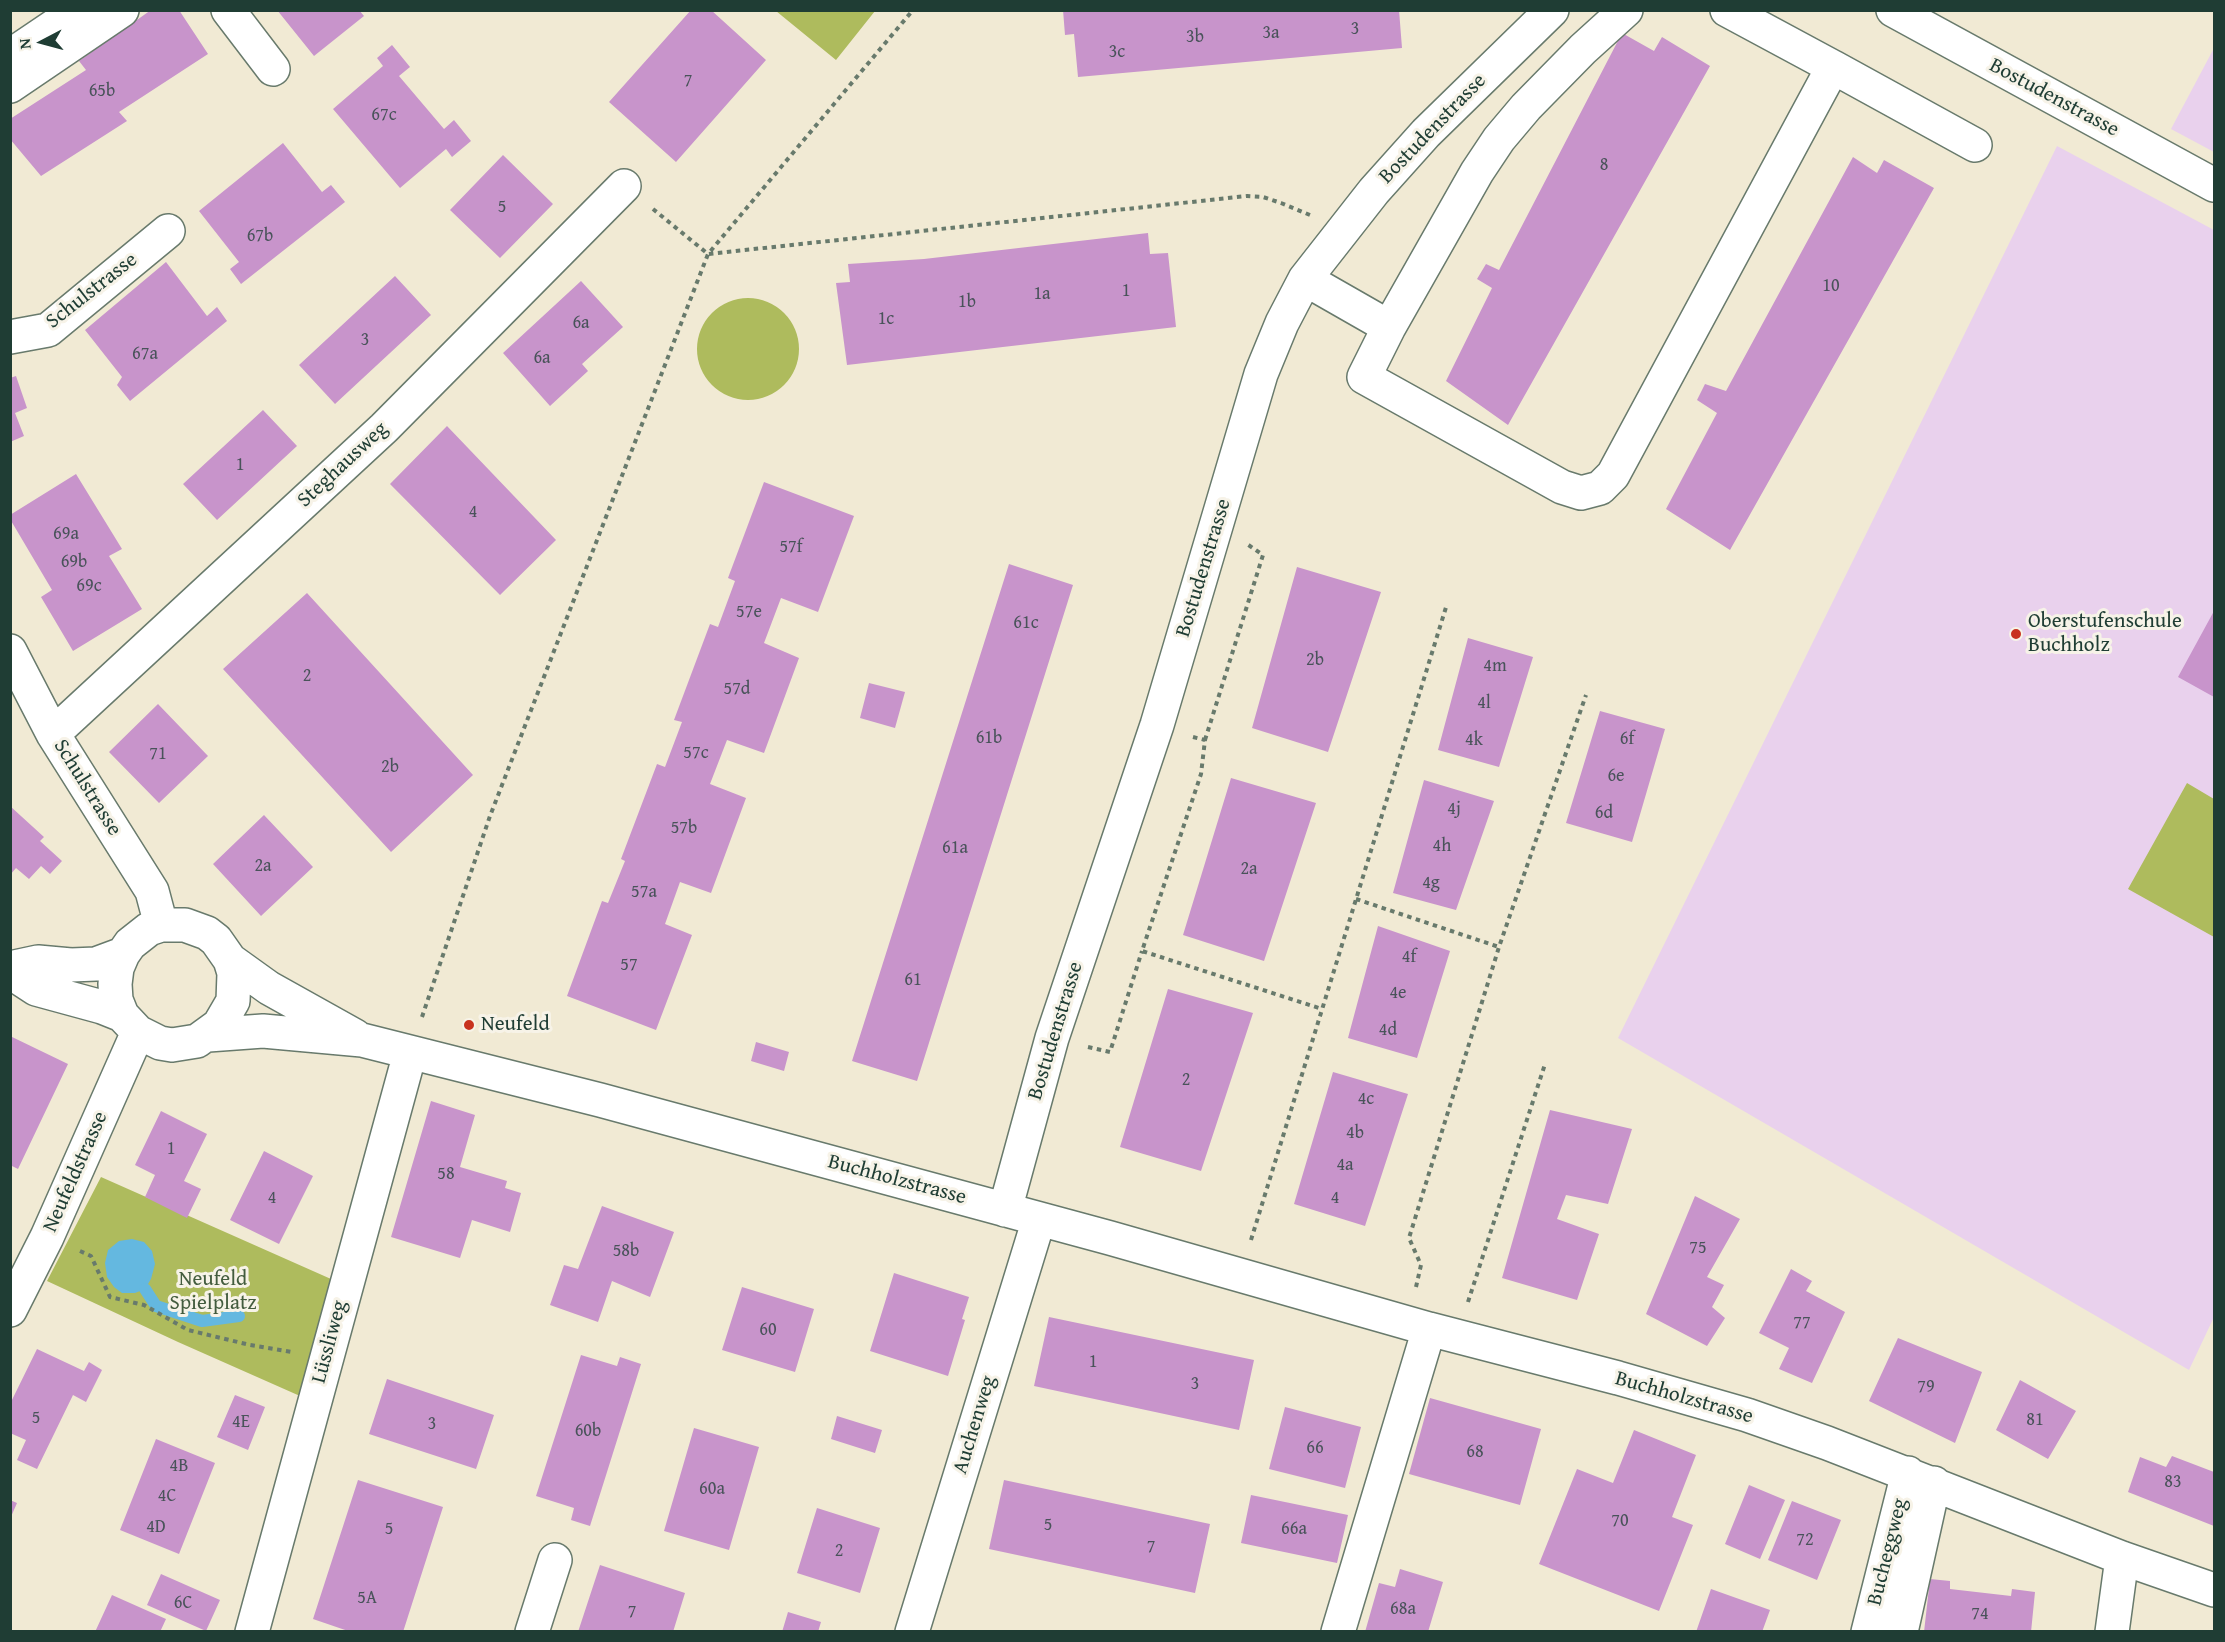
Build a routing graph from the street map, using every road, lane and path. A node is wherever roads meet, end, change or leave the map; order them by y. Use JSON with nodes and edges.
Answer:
{"nodes":[{"id":1,"x":78,"y":10,"type":"edge"},
{"id":2,"x":122,"y":10,"type":"edge"},
{"id":3,"x":228,"y":10,"type":"edge"},
{"id":4,"x":913,"y":10,"type":"edge"},
{"id":5,"x":1626,"y":10,"type":"edge"},
{"id":6,"x":1726,"y":10,"type":"edge"},
{"id":7,"x":1893,"y":10,"type":"edge"},
{"id":8,"x":1535,"y":16,"type":"edge"},
{"id":9,"x":10,"y":56,"type":"edge"},
{"id":10,"x":1833,"y":67,"type":"junction"},
{"id":11,"x":273,"y":69,"type":"dead end"},
{"id":12,"x":10,"y":87,"type":"edge"},
{"id":13,"x":1975,"y":145,"type":"dead end"},
{"id":14,"x":2214,"y":185,"type":"edge"},
{"id":15,"x":624,"y":186,"type":"joint"},
{"id":16,"x":1342,"y":230,"type":"junction"},
{"id":17,"x":168,"y":231,"type":"dead end"},
{"id":18,"x":708,"y":254,"type":"junction"},
{"id":19,"x":1305,"y":279,"type":"junction"},
{"id":20,"x":1389,"y":327,"type":"junction"},
{"id":21,"x":10,"y":337,"type":"edge"},
{"id":22,"x":1214,"y":537,"type":"junction"},
{"id":23,"x":1447,"y":604,"type":"dead end"},
{"id":24,"x":10,"y":651,"type":"edge"},
{"id":25,"x":1586,"y":694,"type":"dead end"},
{"id":26,"x":1157,"y":725,"type":"junction"},
{"id":27,"x":53,"y":734,"type":"junction"},
{"id":28,"x":1205,"y":740,"type":"junction"},
{"id":29,"x":1356,"y":899,"type":"junction"},
{"id":30,"x":160,"y":926,"type":"junction"},
{"id":31,"x":1499,"y":947,"type":"junction"},
{"id":32,"x":1142,"y":951,"type":"junction"},
{"id":33,"x":123,"y":954,"type":"junction"},
{"id":34,"x":230,"y":960,"type":"junction"},
{"id":35,"x":10,"y":970,"type":"edge"},
{"id":36,"x":1322,"y":1009,"type":"junction"},
{"id":37,"x":130,"y":1024,"type":"junction"},
{"id":38,"x":208,"y":1035,"type":"junction"},
{"id":39,"x":1052,"y":1038,"type":"junction"},
{"id":40,"x":362,"y":1040,"type":"junction"},
{"id":41,"x":410,"y":1053,"type":"junction"},
{"id":42,"x":1545,"y":1064,"type":"dead end"},
{"id":43,"x":1005,"y":1210,"type":"junction"},
{"id":44,"x":1039,"y":1219,"type":"junction"},
{"id":45,"x":47,"y":1237,"type":"junction"},
{"id":46,"x":1241,"y":1275,"type":"junction"},
{"id":47,"x":10,"y":1310,"type":"edge"},
{"id":48,"x":1432,"y":1330,"type":"junction"},
{"id":49,"x":326,"y":1357,"type":"junction"},
{"id":50,"x":1921,"y":1478,"type":"junction"},
{"id":51,"x":2122,"y":1558,"type":"junction"},
{"id":52,"x":555,"y":1560,"type":"dead end"},
{"id":53,"x":2214,"y":1590,"type":"edge"},
{"id":54,"x":252,"y":1632,"type":"edge"},
{"id":55,"x":532,"y":1632,"type":"edge"},
{"id":56,"x":912,"y":1632,"type":"edge"},
{"id":57,"x":1338,"y":1632,"type":"edge"},
{"id":58,"x":1868,"y":1632,"type":"edge"},
{"id":59,"x":1901,"y":1632,"type":"edge"},
{"id":60,"x":2112,"y":1632,"type":"edge"}],
"edges":[{"from":1,"to":9,"type":"street"},
{"from":2,"to":12,"type":"street"},
{"from":3,"to":11,"type":"street"},
{"from":4,"to":18,"type":"path"},
{"from":5,"to":20,"type":"street"},
{"from":6,"to":10,"type":"street"},
{"from":7,"to":14,"type":"street","name":"Bostudenstrasse"},
{"from":8,"to":16,"type":"street","name":"Bostudenstrasse"},
{"from":10,"to":13,"type":"street"},
{"from":10,"to":20,"type":"street"},
{"from":15,"to":18,"type":"path"},
{"from":15,"to":27,"type":"street","name":"Steghausweg"},
{"from":16,"to":18,"type":"path"},
{"from":16,"to":19,"type":"street","name":"Bostudenstrasse"},
{"from":17,"to":21,"type":"street","name":"Schulstrasse"},
{"from":18,"to":41,"type":"path"},
{"from":19,"to":20,"type":"street"},
{"from":19,"to":22,"type":"street","name":"Bostudenstrasse"},
{"from":22,"to":26,"type":"street","name":"Bostudenstrasse"},
{"from":22,"to":28,"type":"path"},
{"from":23,"to":29,"type":"path"},
{"from":24,"to":27,"type":"street","name":"Schulstrasse"},
{"from":25,"to":31,"type":"path"},
{"from":26,"to":28,"type":"path"},
{"from":26,"to":39,"type":"street","name":"Bostudenstrasse"},
{"from":27,"to":30,"type":"street","name":"Schulstrasse"},
{"from":28,"to":32,"type":"path"},
{"from":29,"to":31,"type":"path"},
{"from":29,"to":36,"type":"path"},
{"from":30,"to":33,"type":"street"},
{"from":30,"to":34,"type":"street"},
{"from":31,"to":48,"type":"path"},
{"from":32,"to":36,"type":"path"},
{"from":32,"to":39,"type":"path"},
{"from":33,"to":35,"type":"street"},
{"from":33,"to":37,"type":"street"},
{"from":34,"to":38,"type":"street"},
{"from":34,"to":40,"type":"street","name":"Buchholzstrasse"},
{"from":35,"to":37,"type":"street"},
{"from":36,"to":46,"type":"path"},
{"from":37,"to":38,"type":"street"},
{"from":37,"to":45,"type":"street","name":"Neufeldstrasse"},
{"from":38,"to":40,"type":"street","name":"Buchholzstrasse"},
{"from":39,"to":43,"type":"street","name":"Bostudenstrasse"},
{"from":40,"to":41,"type":"street","name":"Buchholzstrasse"},
{"from":41,"to":43,"type":"street","name":"Buchholzstrasse"},
{"from":41,"to":49,"type":"street","name":"Lüssliweg"},
{"from":42,"to":48,"type":"path"},
{"from":43,"to":44,"type":"street","name":"Buchholzstrasse"},
{"from":44,"to":46,"type":"street","name":"Buchholzstrasse"},
{"from":44,"to":56,"type":"street","name":"Auchenweg"},
{"from":45,"to":47,"type":"street","name":"Neufeldstrasse"},
{"from":45,"to":49,"type":"path"},
{"from":46,"to":48,"type":"street","name":"Buchholzstrasse"},
{"from":48,"to":50,"type":"street","name":"Buchholzstrasse"},
{"from":48,"to":57,"type":"street"},
{"from":49,"to":54,"type":"street","name":"Lüssliweg"},
{"from":50,"to":51,"type":"street","name":"Buchholzstrasse"},
{"from":50,"to":58,"type":"street","name":"Bucheggweg"},
{"from":50,"to":59,"type":"street"},
{"from":51,"to":53,"type":"street","name":"Buchholzstrasse"},
{"from":51,"to":60,"type":"street"},
{"from":52,"to":55,"type":"street"}]}
